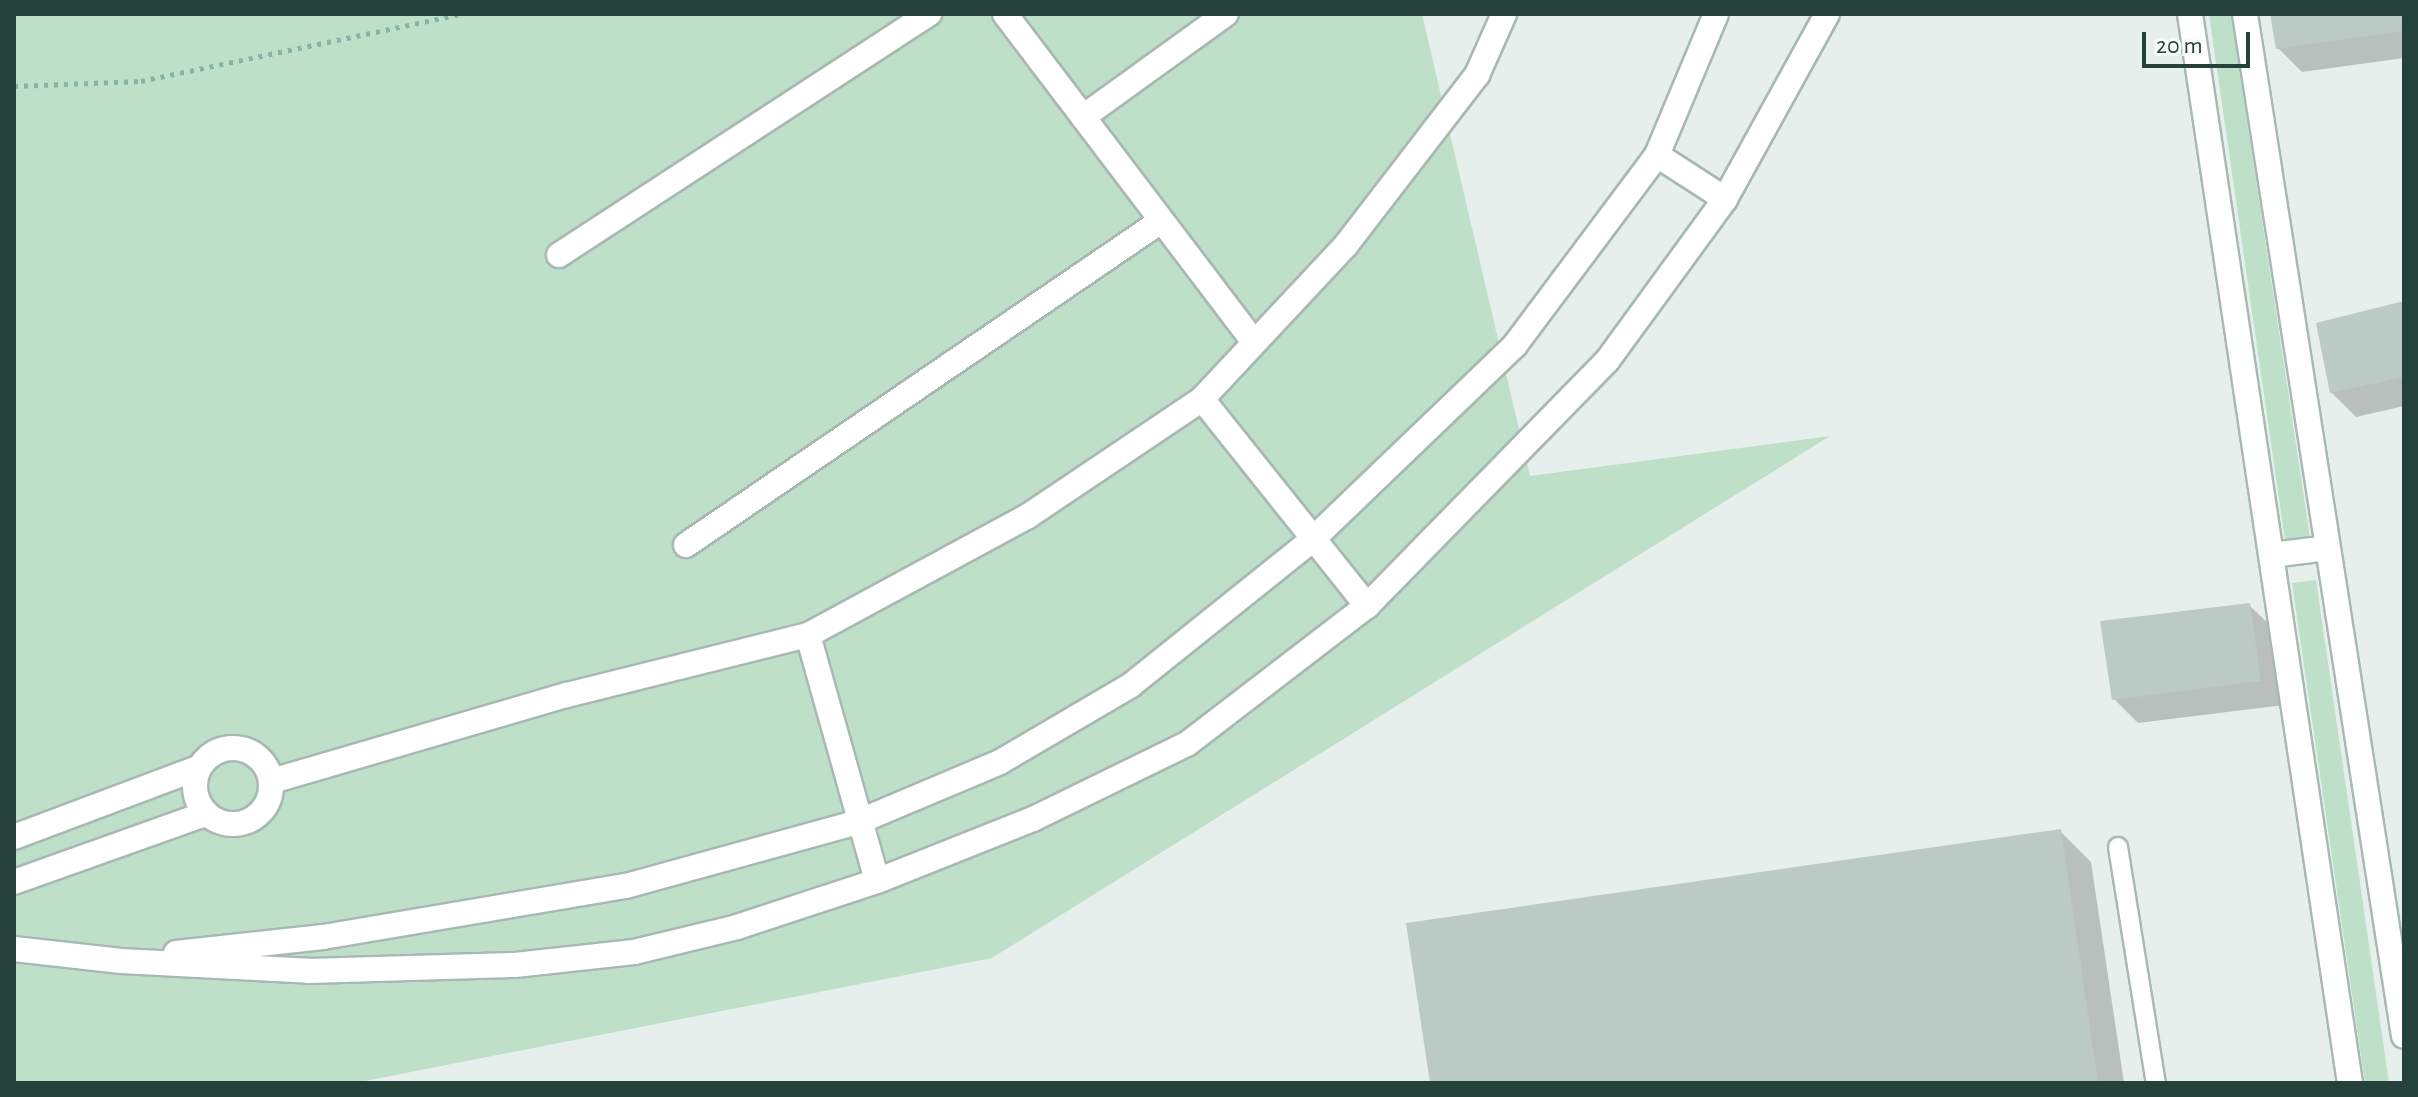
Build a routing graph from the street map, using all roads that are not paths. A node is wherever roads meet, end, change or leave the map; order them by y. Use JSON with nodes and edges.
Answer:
{"nodes":[{"id":1,"x":929,"y":14,"type":"edge"},
{"id":2,"x":1005,"y":14,"type":"edge"},
{"id":3,"x":1226,"y":14,"type":"edge"},
{"id":4,"x":1504,"y":14,"type":"edge"},
{"id":5,"x":1716,"y":14,"type":"edge"},
{"id":6,"x":1827,"y":14,"type":"edge"},
{"id":7,"x":2190,"y":14,"type":"edge"},
{"id":8,"x":2245,"y":14,"type":"edge"},
{"id":9,"x":1083,"y":117,"type":"junction"},
{"id":10,"x":1657,"y":155,"type":"junction"},
{"id":11,"x":1725,"y":199,"type":"junction"},
{"id":12,"x":1161,"y":221,"type":"junction"},
{"id":13,"x":559,"y":255,"type":"dead end"},
{"id":14,"x":1254,"y":342,"type":"junction"},
{"id":15,"x":1202,"y":399,"type":"junction"},
{"id":16,"x":1313,"y":539,"type":"junction"},
{"id":17,"x":686,"y":545,"type":"dead end"},
{"id":18,"x":2328,"y":548,"type":"junction"},
{"id":19,"x":2271,"y":555,"type":"junction"},
{"id":20,"x":1367,"y":606,"type":"junction"},
{"id":21,"x":808,"y":635,"type":"junction"},
{"id":22,"x":198,"y":768,"type":"junction"},
{"id":23,"x":272,"y":781,"type":"junction"},
{"id":24,"x":205,"y":814,"type":"junction"},
{"id":25,"x":858,"y":822,"type":"junction"},
{"id":26,"x":14,"y":837,"type":"edge"},
{"id":27,"x":2118,"y":847,"type":"dead end"},
{"id":28,"x":877,"y":881,"type":"junction"},
{"id":29,"x":14,"y":882,"type":"edge"},
{"id":30,"x":14,"y":949,"type":"edge"},
{"id":31,"x":121,"y":961,"type":"junction"},
{"id":32,"x":2404,"y":1036,"type":"edge"},
{"id":33,"x":2156,"y":1083,"type":"edge"},
{"id":34,"x":2350,"y":1083,"type":"edge"}],
"edges":[{"from":1,"to":13,"type":"street"},
{"from":2,"to":9,"type":"street"},
{"from":3,"to":9,"type":"street"},
{"from":4,"to":14,"type":"street"},
{"from":5,"to":10,"type":"street"},
{"from":6,"to":11,"type":"street"},
{"from":7,"to":19,"type":"street"},
{"from":8,"to":18,"type":"street"},
{"from":9,"to":12,"type":"street"},
{"from":10,"to":11,"type":"street"},
{"from":10,"to":16,"type":"street"},
{"from":11,"to":20,"type":"street"},
{"from":12,"to":14,"type":"street"},
{"from":12,"to":17,"type":"street"},
{"from":14,"to":15,"type":"street"},
{"from":15,"to":16,"type":"street"},
{"from":15,"to":21,"type":"street"},
{"from":16,"to":20,"type":"street"},
{"from":16,"to":25,"type":"street"},
{"from":18,"to":19,"type":"street"},
{"from":18,"to":32,"type":"street"},
{"from":19,"to":34,"type":"street"},
{"from":20,"to":28,"type":"street"},
{"from":21,"to":23,"type":"street"},
{"from":21,"to":25,"type":"street"},
{"from":22,"to":23,"type":"street"},
{"from":22,"to":24,"type":"street"},
{"from":22,"to":26,"type":"street"},
{"from":23,"to":24,"type":"street"},
{"from":24,"to":29,"type":"street"},
{"from":25,"to":28,"type":"street"},
{"from":25,"to":31,"type":"street"},
{"from":27,"to":33,"type":"lane"},
{"from":28,"to":31,"type":"street"},
{"from":30,"to":31,"type":"street"}]}
